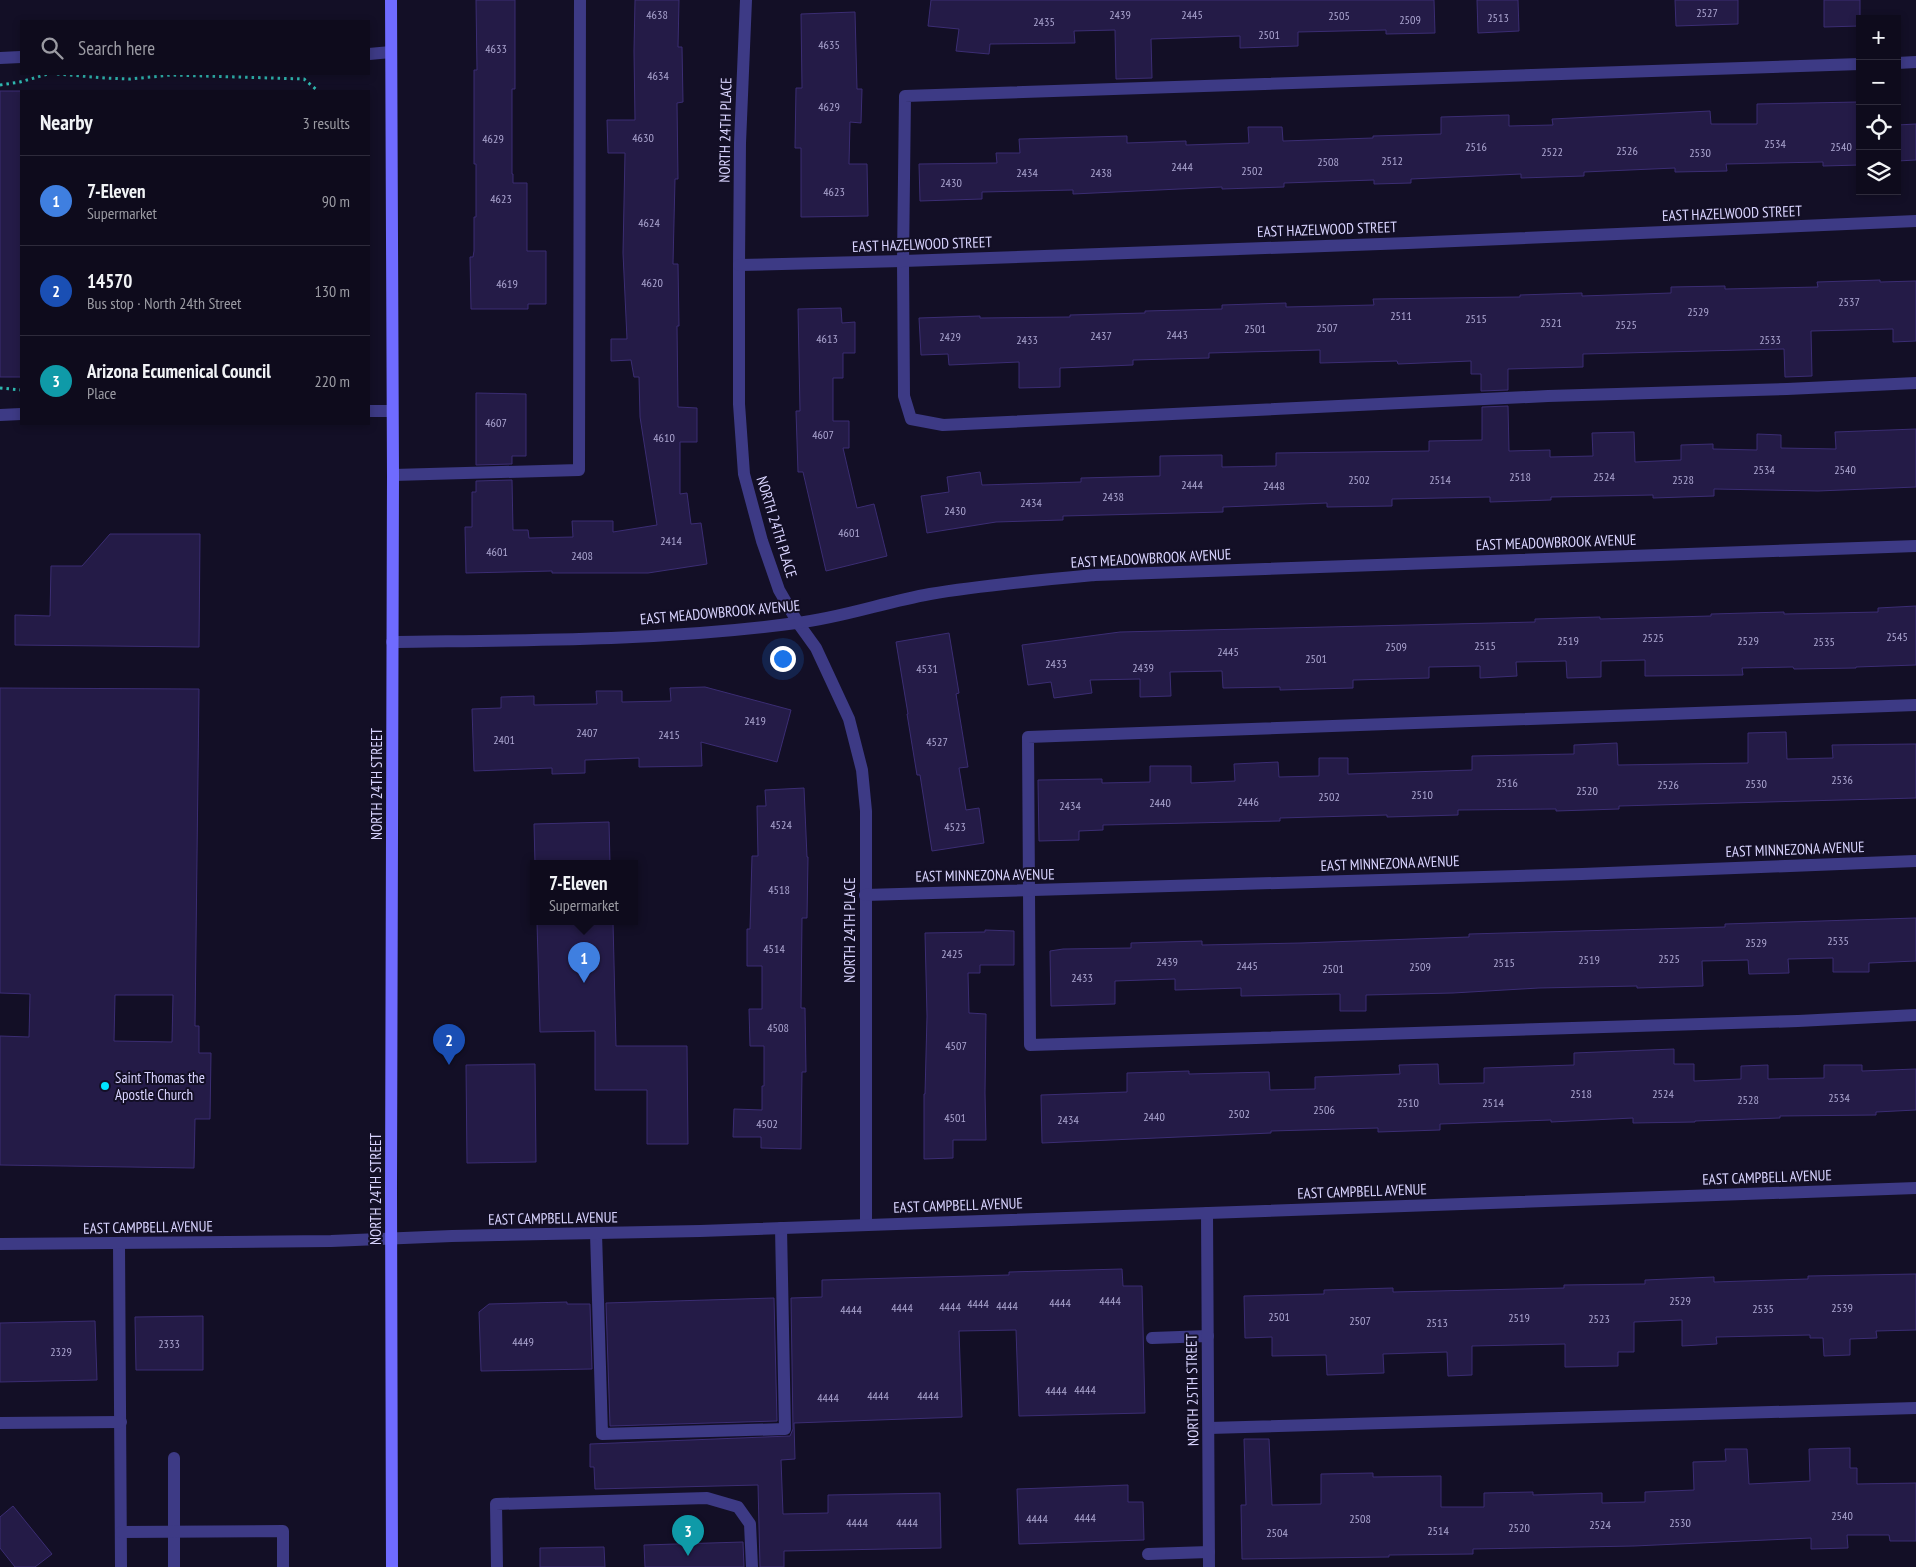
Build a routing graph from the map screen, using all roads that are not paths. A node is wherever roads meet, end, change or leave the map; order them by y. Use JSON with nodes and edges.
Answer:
{"nodes":[{"id":1,"x":391,"y":0,"type":"edge"},
{"id":2,"x":580,"y":0,"type":"edge"},
{"id":3,"x":746,"y":0,"type":"edge"},
{"id":4,"x":391,"y":52,"type":"junction"},
{"id":5,"x":370,"y":54,"type":"edge"},
{"id":6,"x":20,"y":57,"type":"edge"},
{"id":7,"x":0,"y":58,"type":"edge"},
{"id":8,"x":1916,"y":62,"type":"edge"},
{"id":9,"x":1901,"y":63,"type":"edge"},
{"id":10,"x":1856,"y":64,"type":"edge"},
{"id":11,"x":1916,"y":221,"type":"edge"},
{"id":12,"x":903,"y":261,"type":"junction"},
{"id":13,"x":739,"y":265,"type":"junction"},
{"id":14,"x":1916,"y":383,"type":"edge"},
{"id":15,"x":392,"y":411,"type":"junction"},
{"id":16,"x":370,"y":412,"type":"edge"},
{"id":17,"x":20,"y":414,"type":"edge"},
{"id":18,"x":0,"y":415,"type":"edge"},
{"id":19,"x":393,"y":475,"type":"junction"},
{"id":20,"x":1916,"y":546,"type":"edge"},
{"id":21,"x":798,"y":623,"type":"junction"},
{"id":22,"x":392,"y":642,"type":"junction"},
{"id":23,"x":1916,"y":705,"type":"edge"},
{"id":24,"x":1916,"y":860,"type":"edge"},
{"id":25,"x":1028,"y":891,"type":"junction"},
{"id":26,"x":865,"y":894,"type":"junction"},
{"id":27,"x":1916,"y":1015,"type":"edge"},
{"id":28,"x":1916,"y":1188,"type":"edge"},
{"id":29,"x":1207,"y":1213,"type":"junction"},
{"id":30,"x":866,"y":1225,"type":"junction"},
{"id":31,"x":781,"y":1228,"type":"junction"},
{"id":32,"x":596,"y":1233,"type":"junction"},
{"id":33,"x":392,"y":1238,"type":"junction"},
{"id":34,"x":0,"y":1244,"type":"edge"},
{"id":35,"x":119,"y":1244,"type":"junction"},
{"id":36,"x":1208,"y":1336,"type":"junction"},
{"id":37,"x":1152,"y":1338,"type":"dead end"},
{"id":38,"x":1916,"y":1408,"type":"edge"},
{"id":39,"x":120,"y":1422,"type":"junction"},
{"id":40,"x":0,"y":1423,"type":"edge"},
{"id":41,"x":1209,"y":1428,"type":"junction"},
{"id":42,"x":174,"y":1458,"type":"dead end"},
{"id":43,"x":174,"y":1531,"type":"junction"},
{"id":44,"x":121,"y":1532,"type":"junction"},
{"id":45,"x":1209,"y":1552,"type":"junction"},
{"id":46,"x":1148,"y":1554,"type":"dead end"},
{"id":47,"x":121,"y":1567,"type":"edge"},
{"id":48,"x":174,"y":1567,"type":"edge"},
{"id":49,"x":283,"y":1567,"type":"edge"},
{"id":50,"x":392,"y":1567,"type":"edge"},
{"id":51,"x":497,"y":1567,"type":"edge"},
{"id":52,"x":752,"y":1567,"type":"edge"},
{"id":53,"x":1209,"y":1567,"type":"edge"}],
"edges":[{"from":1,"to":4,"type":"main road","name":"NORTH 24TH STREET"},
{"from":2,"to":19,"type":"street"},
{"from":3,"to":13,"type":"street","name":"NORTH 24TH PLACE"},
{"from":4,"to":5,"type":"street"},
{"from":4,"to":15,"type":"main road","name":"NORTH 24TH STREET"},
{"from":6,"to":7,"type":"street"},
{"from":8,"to":9,"type":"street"},
{"from":10,"to":12,"type":"street"},
{"from":11,"to":12,"type":"street","name":"EAST HAZELWOOD STREET"},
{"from":12,"to":13,"type":"street","name":"EAST HAZELWOOD STREET"},
{"from":12,"to":14,"type":"street"},
{"from":13,"to":21,"type":"street","name":"NORTH 24TH PLACE"},
{"from":15,"to":16,"type":"street"},
{"from":15,"to":19,"type":"main road","name":"NORTH 24TH STREET"},
{"from":17,"to":18,"type":"street"},
{"from":19,"to":22,"type":"main road","name":"NORTH 24TH STREET"},
{"from":20,"to":21,"type":"street","name":"EAST MEADOWBROOK AVENUE"},
{"from":21,"to":22,"type":"street","name":"EAST MEADOWBROOK AVENUE"},
{"from":21,"to":26,"type":"street","name":"NORTH 24TH PLACE"},
{"from":22,"to":33,"type":"main road","name":"NORTH 24TH STREET"},
{"from":23,"to":25,"type":"street"},
{"from":24,"to":25,"type":"street","name":"EAST MINNEZONA AVENUE"},
{"from":25,"to":26,"type":"street","name":"EAST MINNEZONA AVENUE"},
{"from":25,"to":27,"type":"street"},
{"from":26,"to":30,"type":"street","name":"NORTH 24TH PLACE"},
{"from":28,"to":29,"type":"street","name":"EAST CAMPBELL AVENUE"},
{"from":29,"to":30,"type":"street","name":"EAST CAMPBELL AVENUE"},
{"from":29,"to":36,"type":"street","name":"NORTH 25TH STREET"},
{"from":30,"to":31,"type":"street","name":"EAST CAMPBELL AVENUE"},
{"from":31,"to":32,"type":"street","name":"EAST CAMPBELL AVENUE"},
{"from":31,"to":32,"type":"street"},
{"from":32,"to":33,"type":"street","name":"EAST CAMPBELL AVENUE"},
{"from":33,"to":35,"type":"street","name":"EAST CAMPBELL AVENUE"},
{"from":33,"to":50,"type":"main road","name":"NORTH 24TH STREET"},
{"from":34,"to":35,"type":"street","name":"EAST CAMPBELL AVENUE"},
{"from":35,"to":39,"type":"street"},
{"from":36,"to":37,"type":"street"},
{"from":36,"to":41,"type":"street","name":"NORTH 25TH STREET"},
{"from":38,"to":41,"type":"street"},
{"from":39,"to":40,"type":"street"},
{"from":39,"to":44,"type":"street"},
{"from":41,"to":45,"type":"street","name":"NORTH 25TH STREET"},
{"from":42,"to":43,"type":"street"},
{"from":43,"to":44,"type":"street"},
{"from":43,"to":48,"type":"street"},
{"from":43,"to":49,"type":"street"},
{"from":44,"to":47,"type":"street"},
{"from":45,"to":46,"type":"street"},
{"from":45,"to":53,"type":"street","name":"NORTH 25TH STREET"},
{"from":51,"to":52,"type":"street"}]}
